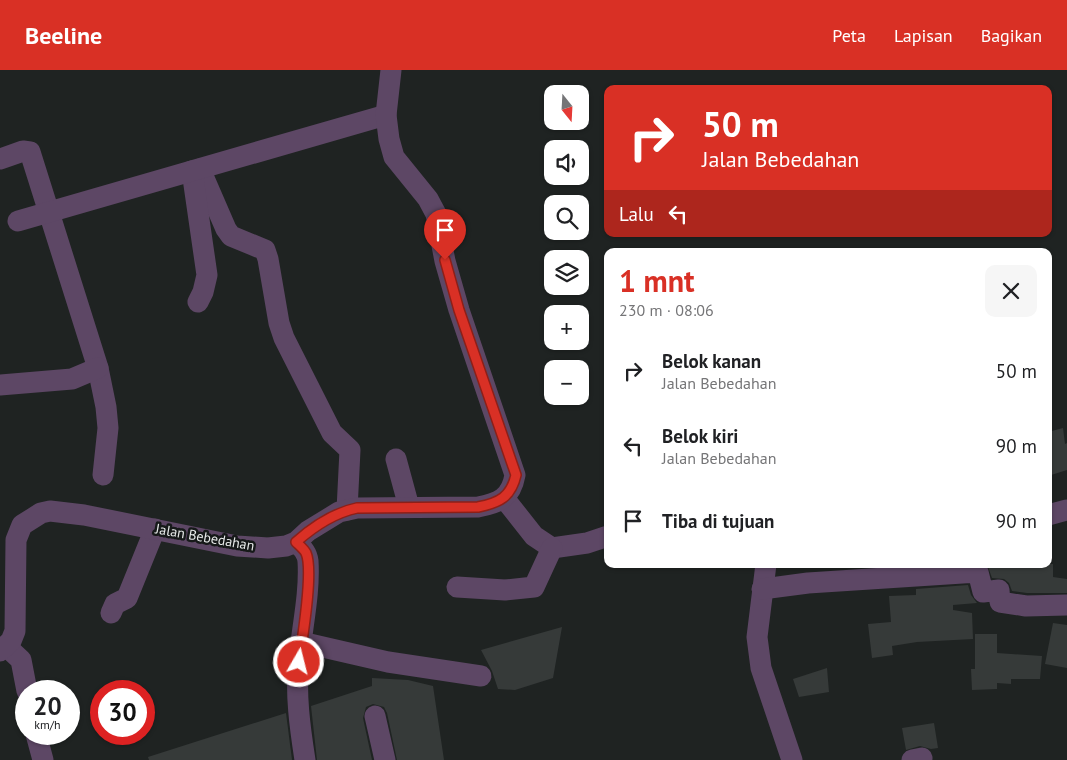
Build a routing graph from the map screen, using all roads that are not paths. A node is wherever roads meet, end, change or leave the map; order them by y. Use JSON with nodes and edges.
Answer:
{"nodes":[{"id":1,"x":391,"y":70,"type":"edge"},
{"id":2,"x":386,"y":115,"type":"junction"},
{"id":3,"x":0,"y":159,"type":"edge"},
{"id":4,"x":196,"y":170,"type":"junction"},
{"id":5,"x":50,"y":212,"type":"junction"},
{"id":6,"x":18,"y":221,"type":"dead end"},
{"id":7,"x":198,"y":302,"type":"dead end"},
{"id":8,"x":98,"y":368,"type":"junction"},
{"id":9,"x":0,"y":385,"type":"edge"},
{"id":10,"x":396,"y":459,"type":"dead end"},
{"id":11,"x":103,"y":475,"type":"dead end"},
{"id":12,"x":504,"y":498,"type":"junction"},
{"id":13,"x":408,"y":507,"type":"junction"},
{"id":14,"x":347,"y":510,"type":"junction"},
{"id":15,"x":1067,"y":510,"type":"edge"},
{"id":16,"x":1052,"y":513,"type":"edge"},
{"id":17,"x":155,"y":529,"type":"junction"},
{"id":18,"x":604,"y":537,"type":"edge"},
{"id":19,"x":296,"y":542,"type":"junction"},
{"id":20,"x":552,"y":548,"type":"junction"},
{"id":21,"x":765,"y":568,"type":"edge"},
{"id":22,"x":978,"y":568,"type":"edge"},
{"id":23,"x":457,"y":587,"type":"dead end"},
{"id":24,"x":762,"y":589,"type":"junction"},
{"id":25,"x":1067,"y":605,"type":"edge"},
{"id":26,"x":111,"y":612,"type":"dead end"},
{"id":27,"x":301,"y":642,"type":"junction"},
{"id":28,"x":3,"y":649,"type":"edge"},
{"id":29,"x":481,"y":676,"type":"dead end"},
{"id":30,"x":26,"y":680,"type":"edge"},
{"id":31,"x":375,"y":716,"type":"dead end"},
{"id":32,"x":39,"y":745,"type":"edge"},
{"id":33,"x":43,"y":760,"type":"edge"},
{"id":34,"x":305,"y":760,"type":"edge"},
{"id":35,"x":384,"y":760,"type":"edge"},
{"id":36,"x":792,"y":760,"type":"edge"}],
"edges":[{"from":1,"to":2,"type":"street"},
{"from":2,"to":4,"type":"street"},
{"from":2,"to":12,"type":"street"},
{"from":3,"to":5,"type":"street"},
{"from":4,"to":5,"type":"street"},
{"from":4,"to":7,"type":"street"},
{"from":4,"to":14,"type":"street"},
{"from":5,"to":6,"type":"street"},
{"from":5,"to":8,"type":"street"},
{"from":8,"to":9,"type":"street"},
{"from":8,"to":11,"type":"street"},
{"from":10,"to":13,"type":"street"},
{"from":12,"to":13,"type":"street","name":"Jalan Bebedahan"},
{"from":12,"to":20,"type":"street"},
{"from":13,"to":14,"type":"street","name":"Jalan Bebedahan"},
{"from":14,"to":19,"type":"street","name":"Jalan Bebedahan"},
{"from":15,"to":16,"type":"street"},
{"from":17,"to":19,"type":"street","name":"Jalan Bebedahan"},
{"from":17,"to":26,"type":"street"},
{"from":17,"to":28,"type":"street","name":"Jalan Bebedahan"},
{"from":18,"to":20,"type":"street"},
{"from":19,"to":27,"type":"street"},
{"from":20,"to":23,"type":"street"},
{"from":21,"to":24,"type":"street"},
{"from":22,"to":24,"type":"street"},
{"from":22,"to":25,"type":"street"},
{"from":24,"to":36,"type":"street"},
{"from":27,"to":29,"type":"street"},
{"from":27,"to":34,"type":"street"},
{"from":28,"to":30,"type":"street"},
{"from":31,"to":35,"type":"street"},
{"from":32,"to":33,"type":"street"}]}
